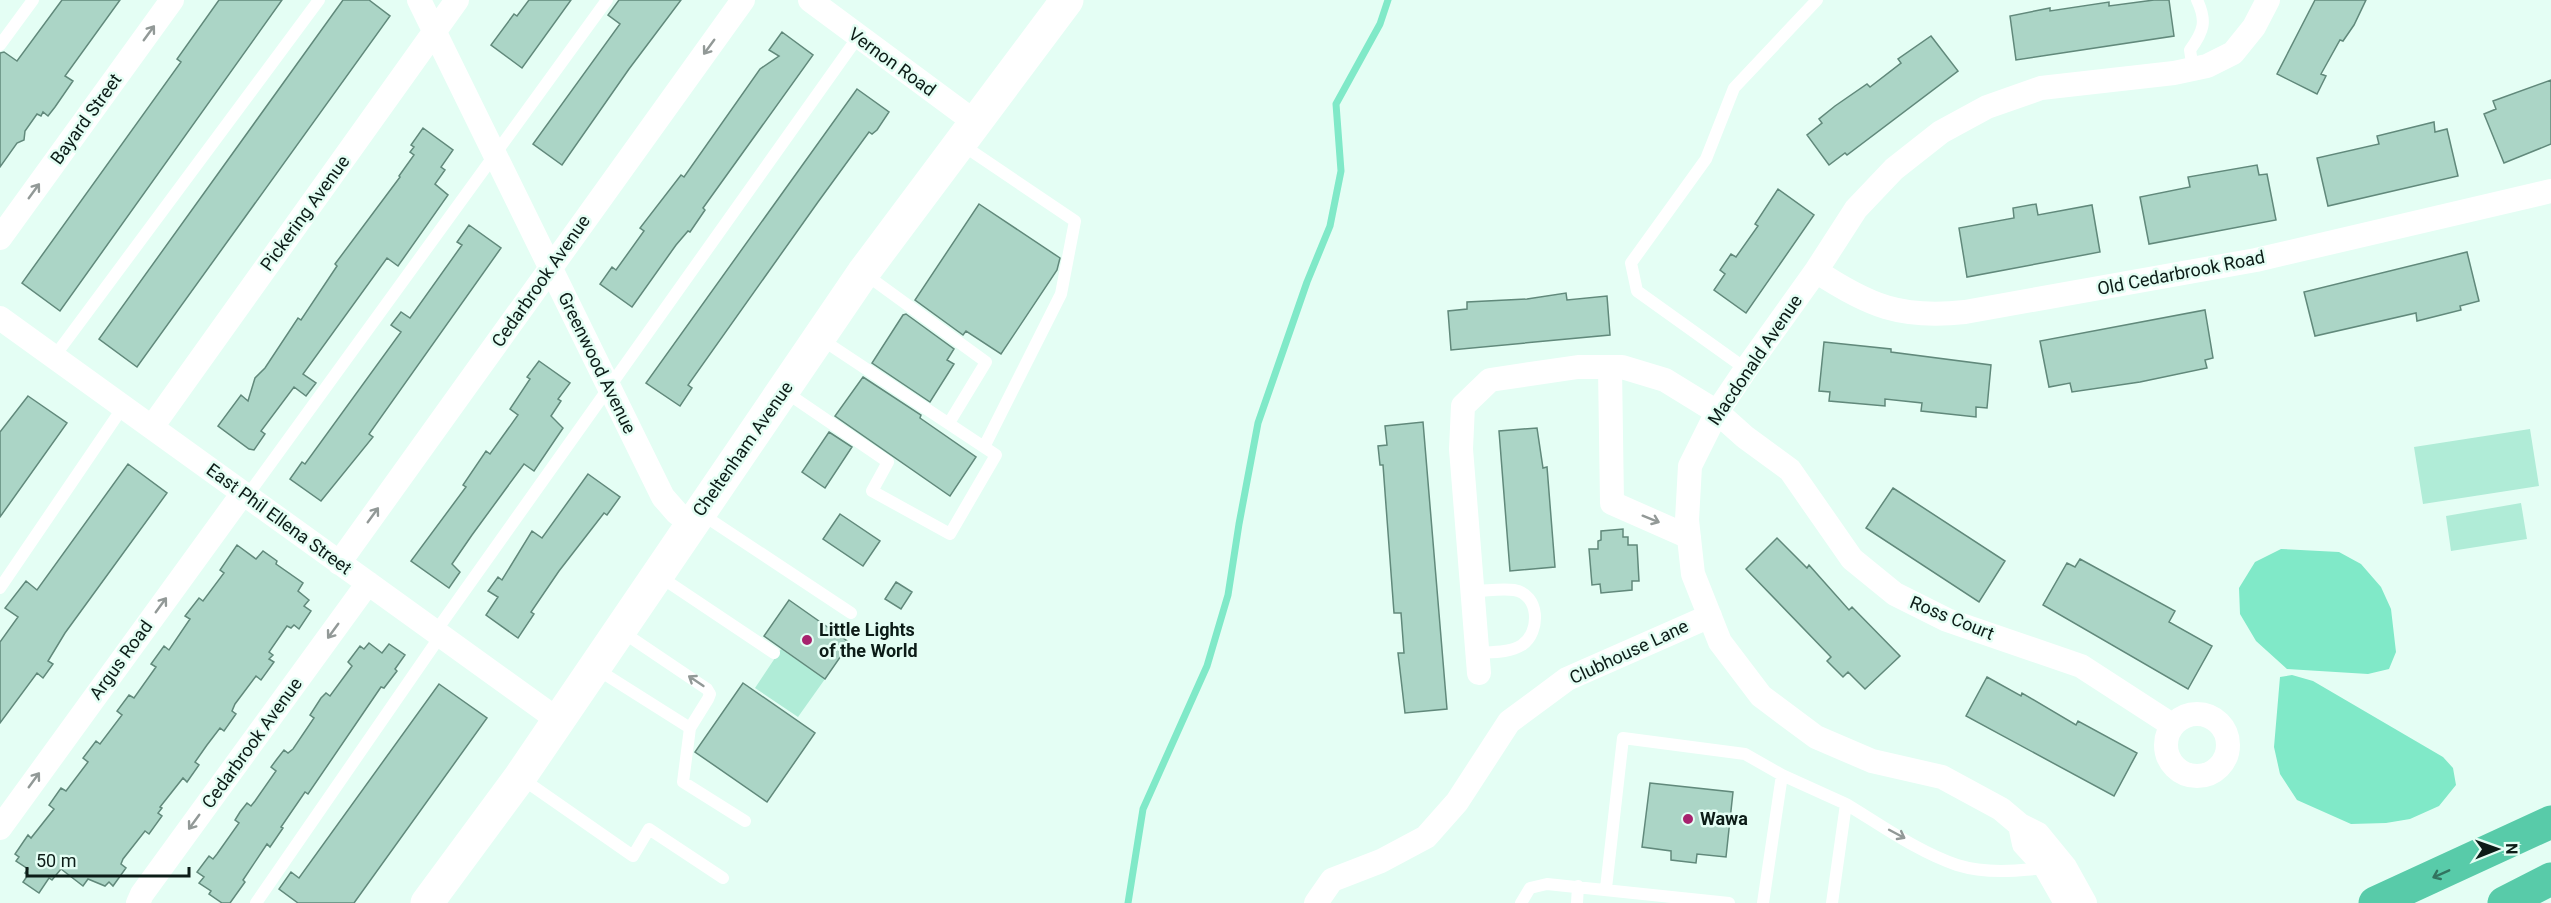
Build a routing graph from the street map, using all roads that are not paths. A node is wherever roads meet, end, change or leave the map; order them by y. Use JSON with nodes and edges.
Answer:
{"nodes":[{"id":1,"x":33,"y":0,"type":"edge"},
{"id":2,"x":172,"y":0,"type":"edge"},
{"id":3,"x":320,"y":0,"type":"edge"},
{"id":4,"x":419,"y":0,"type":"edge"},
{"id":5,"x":457,"y":0,"type":"edge"},
{"id":6,"x":607,"y":0,"type":"edge"},
{"id":7,"x":743,"y":0,"type":"edge"},
{"id":8,"x":810,"y":0,"type":"edge"},
{"id":9,"x":1067,"y":0,"type":"edge"},
{"id":10,"x":1817,"y":0,"type":"edge"},
{"id":11,"x":2197,"y":0,"type":"edge"},
{"id":12,"x":2268,"y":0,"type":"edge"},
{"id":13,"x":435,"y":31,"type":"junction"},
{"id":14,"x":858,"y":37,"type":"junction"},
{"id":15,"x":0,"y":45,"type":"edge"},
{"id":16,"x":2193,"y":69,"type":"junction"},
{"id":17,"x":968,"y":133,"type":"junction"},
{"id":18,"x":495,"y":152,"type":"junction"},
{"id":19,"x":2551,"y":191,"type":"edge"},
{"id":20,"x":0,"y":238,"type":"edge"},
{"id":21,"x":550,"y":268,"type":"junction"},
{"id":22,"x":1816,"y":271,"type":"junction"},
{"id":23,"x":863,"y":273,"type":"junction"},
{"id":24,"x":0,"y":318,"type":"edge"},
{"id":25,"x":820,"y":337,"type":"junction"},
{"id":26,"x":54,"y":357,"type":"junction"},
{"id":27,"x":1610,"y":367,"type":"junction"},
{"id":28,"x":1746,"y":369,"type":"junction"},
{"id":29,"x":609,"y":390,"type":"junction"},
{"id":30,"x":783,"y":391,"type":"junction"},
{"id":31,"x":123,"y":407,"type":"junction"},
{"id":32,"x":1717,"y":412,"type":"junction"},
{"id":33,"x":949,"y":423,"type":"junction"},
{"id":34,"x":152,"y":427,"type":"junction"},
{"id":35,"x":984,"y":447,"type":"junction"},
{"id":36,"x":245,"y":495,"type":"junction"},
{"id":37,"x":695,"y":518,"type":"junction"},
{"id":38,"x":1689,"y":537,"type":"junction"},
{"id":39,"x":339,"y":562,"type":"junction"},
{"id":40,"x":657,"y":576,"type":"junction"},
{"id":41,"x":368,"y":583,"type":"junction"},
{"id":42,"x":0,"y":588,"type":"edge"},
{"id":43,"x":1472,"y":591,"type":"junction"},
{"id":44,"x":851,"y":613,"type":"dead end"},
{"id":45,"x":1710,"y":615,"type":"junction"},
{"id":46,"x":620,"y":631,"type":"junction"},
{"id":47,"x":438,"y":633,"type":"junction"},
{"id":48,"x":774,"y":653,"type":"dead end"},
{"id":49,"x":1478,"y":663,"type":"joint"},
{"id":50,"x":595,"y":668,"type":"junction"},
{"id":51,"x":558,"y":720,"type":"junction"},
{"id":52,"x":2172,"y":726,"type":"dead end"},
{"id":53,"x":690,"y":728,"type":"junction"},
{"id":54,"x":1782,"y":775,"type":"junction"},
{"id":55,"x":520,"y":777,"type":"junction"},
{"id":56,"x":1846,"y":804,"type":"junction"},
{"id":57,"x":745,"y":821,"type":"dead end"},
{"id":58,"x":2551,"y":822,"type":"edge"},
{"id":59,"x":2020,"y":825,"type":"junction"},
{"id":60,"x":0,"y":828,"type":"edge"},
{"id":61,"x":2046,"y":868,"type":"junction"},
{"id":62,"x":723,"y":878,"type":"dead end"},
{"id":63,"x":2551,"y":879,"type":"edge"},
{"id":64,"x":1578,"y":886,"type":"junction"},
{"id":65,"x":1606,"y":888,"type":"junction"},
{"id":66,"x":138,"y":903,"type":"edge"},
{"id":67,"x":256,"y":903,"type":"edge"},
{"id":68,"x":427,"y":903,"type":"edge"},
{"id":69,"x":1316,"y":903,"type":"edge"},
{"id":70,"x":1521,"y":903,"type":"edge"},
{"id":71,"x":1577,"y":903,"type":"edge"},
{"id":72,"x":1729,"y":903,"type":"edge"},
{"id":73,"x":1763,"y":903,"type":"edge"},
{"id":74,"x":1832,"y":903,"type":"edge"},
{"id":75,"x":2066,"y":903,"type":"edge"},
{"id":76,"x":2085,"y":903,"type":"edge"},
{"id":77,"x":2375,"y":903,"type":"edge"},
{"id":78,"x":2504,"y":903,"type":"edge"}],
"edges":[{"from":1,"to":15,"type":"lane"},
{"from":20,"to":2,"type":"street","name":"Bayard Street","one_way":true},
{"from":3,"to":26,"type":"lane"},
{"from":4,"to":13,"type":"street","name":"Greenwood Avenue"},
{"from":5,"to":13,"type":"street","name":"Pickering Avenue"},
{"from":6,"to":18,"type":"lane"},
{"from":7,"to":21,"type":"street","name":"Cedarbrook Avenue","one_way":true},
{"from":8,"to":14,"type":"street","name":"Vernon Road"},
{"from":9,"to":17,"type":"main road","name":"Cheltenham Avenue"},
{"from":10,"to":28,"type":"lane"},
{"from":11,"to":16,"type":"lane"},
{"from":12,"to":16,"type":"street","name":"Macdonald Avenue"},
{"from":13,"to":18,"type":"street","name":"Greenwood Avenue"},
{"from":13,"to":34,"type":"street","name":"Pickering Avenue"},
{"from":14,"to":17,"type":"street","name":"Vernon Road"},
{"from":14,"to":29,"type":"lane"},
{"from":16,"to":22,"type":"street","name":"Macdonald Avenue"},
{"from":17,"to":23,"type":"main road","name":"Cheltenham Avenue"},
{"from":17,"to":35,"type":"lane"},
{"from":18,"to":21,"type":"street","name":"Greenwood Avenue"},
{"from":18,"to":36,"type":"lane"},
{"from":19,"to":22,"type":"street","name":"Old Cedarbrook Road"},
{"from":21,"to":29,"type":"street","name":"Greenwood Avenue"},
{"from":39,"to":21,"type":"street","name":"Cedarbrook Avenue","one_way":true},
{"from":22,"to":28,"type":"street","name":"Macdonald Avenue"},
{"from":23,"to":25,"type":"main road","name":"Cheltenham Avenue"},
{"from":23,"to":33,"type":"lane"},
{"from":24,"to":26,"type":"street","name":"East Phil Ellena Street"},
{"from":25,"to":30,"type":"main road","name":"Cheltenham Avenue"},
{"from":25,"to":33,"type":"lane"},
{"from":26,"to":31,"type":"street","name":"East Phil Ellena Street"},
{"from":27,"to":32,"type":"street","name":"Ross Court"},
{"from":27,"to":38,"type":"street","one_way":true},
{"from":27,"to":43,"type":"street","name":"Ross Court"},
{"from":28,"to":32,"type":"street","name":"Macdonald Avenue"},
{"from":29,"to":37,"type":"street","name":"Greenwood Avenue"},
{"from":29,"to":47,"type":"lane"},
{"from":30,"to":35,"type":"lane"},
{"from":30,"to":37,"type":"main road","name":"Cheltenham Avenue"},
{"from":31,"to":34,"type":"street","name":"East Phil Ellena Street"},
{"from":31,"to":42,"type":"lane"},
{"from":32,"to":38,"type":"street","name":"Macdonald Avenue"},
{"from":32,"to":52,"type":"street","name":"Ross Court"},
{"from":33,"to":35,"type":"lane"},
{"from":34,"to":36,"type":"street","name":"East Phil Ellena Street"},
{"from":36,"to":39,"type":"street","name":"East Phil Ellena Street"},
{"from":60,"to":36,"type":"street","name":"Argus Road","one_way":true},
{"from":37,"to":40,"type":"main road","name":"Cheltenham Avenue"},
{"from":37,"to":44,"type":"lane"},
{"from":38,"to":45,"type":"street","name":"Macdonald Avenue"},
{"from":39,"to":41,"type":"street","name":"East Phil Ellena Street"},
{"from":40,"to":46,"type":"main road","name":"Cheltenham Avenue"},
{"from":40,"to":48,"type":"lane"},
{"from":41,"to":47,"type":"street","name":"East Phil Ellena Street"},
{"from":41,"to":66,"type":"street","name":"Cedarbrook Avenue","one_way":true},
{"from":43,"to":49,"type":"street","name":"Ross Court"},
{"from":43,"to":49,"type":"lane"},
{"from":45,"to":59,"type":"street","name":"Macdonald Avenue"},
{"from":45,"to":69,"type":"street","name":"Clubhouse Lane"},
{"from":46,"to":50,"type":"main road","name":"Cheltenham Avenue"},
{"from":53,"to":46,"type":"lane","one_way":true},
{"from":47,"to":51,"type":"street","name":"East Phil Ellena Street"},
{"from":47,"to":67,"type":"lane"},
{"from":50,"to":51,"type":"main road","name":"Cheltenham Avenue"},
{"from":50,"to":53,"type":"lane"},
{"from":51,"to":55,"type":"main road","name":"Cheltenham Avenue"},
{"from":53,"to":57,"type":"lane"},
{"from":54,"to":56,"type":"lane"},
{"from":54,"to":65,"type":"lane"},
{"from":54,"to":73,"type":"lane"},
{"from":55,"to":62,"type":"lane"},
{"from":55,"to":68,"type":"main road","name":"Cheltenham Avenue"},
{"from":56,"to":61,"type":"lane","one_way":true},
{"from":56,"to":74,"type":"lane"},
{"from":58,"to":77,"type":"highway","one_way":true},
{"from":59,"to":61,"type":"street","name":"Macdonald Avenue"},
{"from":59,"to":76,"type":"street","name":"Macdonald Avenue"},
{"from":61,"to":75,"type":"street","name":"Macdonald Avenue"},
{"from":63,"to":78,"type":"highway"},
{"from":64,"to":65,"type":"lane"},
{"from":64,"to":70,"type":"lane"},
{"from":64,"to":71,"type":"lane"},
{"from":65,"to":72,"type":"lane"}]}
